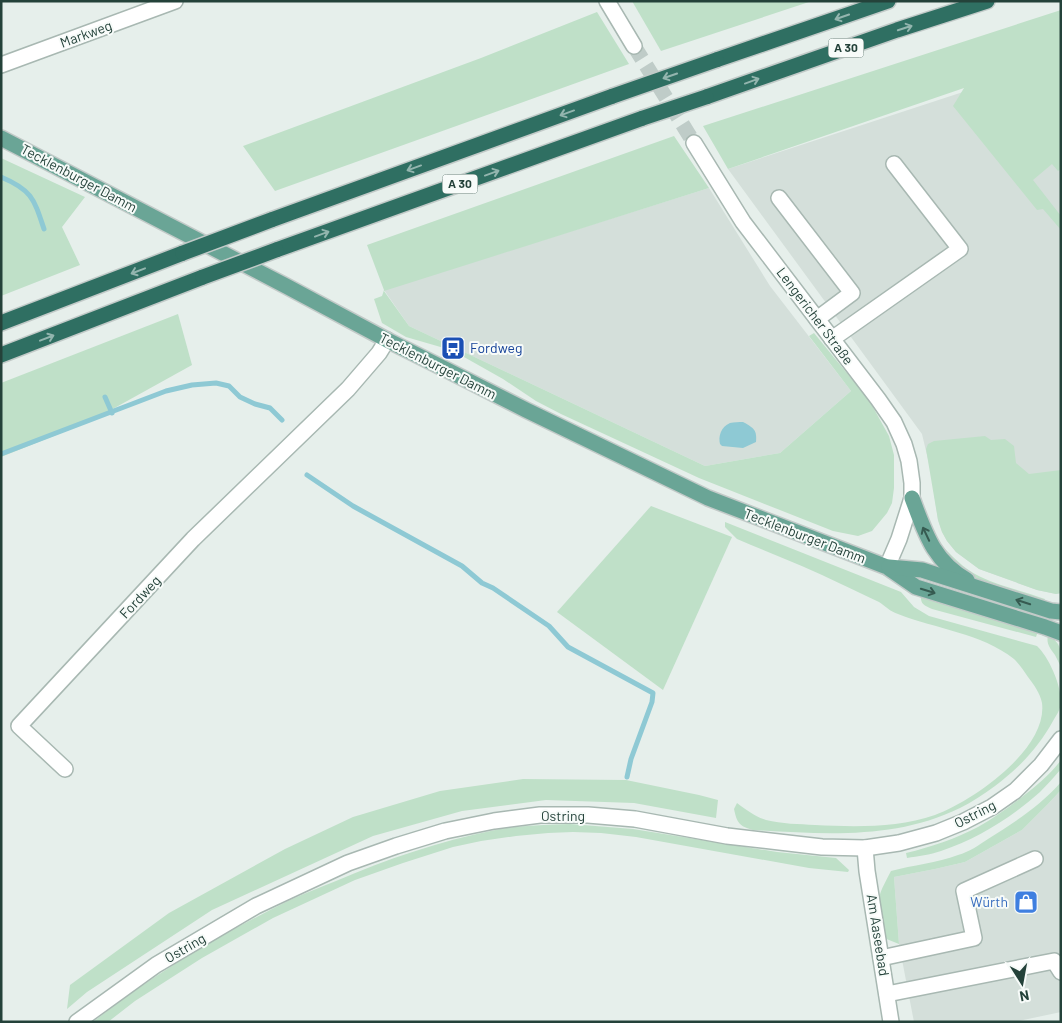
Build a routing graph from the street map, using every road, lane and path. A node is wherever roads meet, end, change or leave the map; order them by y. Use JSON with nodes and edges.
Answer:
{"nodes":[{"id":1,"x":607,"y":1,"type":"edge"},
{"id":2,"x":888,"y":1,"type":"edge"},
{"id":3,"x":987,"y":1,"type":"edge"},
{"id":4,"x":172,"y":2,"type":"edge"},
{"id":5,"x":634,"y":46,"type":"tunnel mouth"},
{"id":6,"x":1,"y":65,"type":"edge"},
{"id":7,"x":1,"y":138,"type":"edge"},
{"id":8,"x":694,"y":143,"type":"tunnel mouth"},
{"id":9,"x":894,"y":164,"type":"dead end"},
{"id":10,"x":779,"y":198,"type":"dead end"},
{"id":11,"x":817,"y":319,"type":"junction"},
{"id":12,"x":1,"y":323,"type":"edge"},
{"id":13,"x":386,"y":340,"type":"junction"},
{"id":14,"x":832,"y":340,"type":"junction"},
{"id":15,"x":1,"y":355,"type":"edge"},
{"id":16,"x":912,"y":498,"type":"junction"},
{"id":17,"x":886,"y":567,"type":"junction"},
{"id":18,"x":986,"y":590,"type":"junction"},
{"id":19,"x":1061,"y":612,"type":"edge"},
{"id":20,"x":1061,"y":633,"type":"edge"},
{"id":21,"x":1061,"y":738,"type":"edge"},
{"id":22,"x":65,"y":769,"type":"dead end"},
{"id":23,"x":866,"y":848,"type":"junction"},
{"id":24,"x":1035,"y":859,"type":"dead end"},
{"id":25,"x":882,"y":958,"type":"junction"},
{"id":26,"x":1061,"y":972,"type":"edge"},
{"id":27,"x":887,"y":994,"type":"junction"},
{"id":28,"x":77,"y":1022,"type":"edge"},
{"id":29,"x":892,"y":1022,"type":"edge"}],
"edges":[{"from":1,"to":5,"type":"street"},
{"from":2,"to":12,"type":"highway","number":"A 30","one_way":true,"bridge":true},
{"from":15,"to":3,"type":"highway","number":"A 30","one_way":true,"bridge":true},
{"from":4,"to":6,"type":"street","name":"Markweg"},
{"from":7,"to":13,"type":"main road","name":"Tecklenburger Damm"},
{"from":8,"to":11,"type":"street","name":"Lengericher Straße"},
{"from":9,"to":14,"type":"street"},
{"from":10,"to":11,"type":"street"},
{"from":11,"to":14,"type":"street","name":"Lengericher Straße"},
{"from":13,"to":17,"type":"main road","name":"Tecklenburger Damm"},
{"from":13,"to":22,"type":"street","name":"Fordweg"},
{"from":14,"to":16,"type":"street","name":"Lengericher Straße"},
{"from":16,"to":17,"type":"street","name":"Lengericher Straße"},
{"from":18,"to":16,"type":"main road","name":"Lengericher Straße","one_way":true},
{"from":17,"to":18,"type":"main road","name":"Tecklenburger Damm"},
{"from":17,"to":20,"type":"main road","name":"Tecklenburger Damm","one_way":true},
{"from":19,"to":18,"type":"main road","name":"Tecklenburger Damm","one_way":true},
{"from":21,"to":23,"type":"street","name":"Ostring"},
{"from":23,"to":25,"type":"street","name":"Am Aaseebad"},
{"from":23,"to":28,"type":"street","name":"Ostring"},
{"from":24,"to":25,"type":"street"},
{"from":25,"to":27,"type":"street","name":"Am Aaseebad"},
{"from":26,"to":27,"type":"street"},
{"from":27,"to":29,"type":"street","name":"Am Aaseebad"}]}
